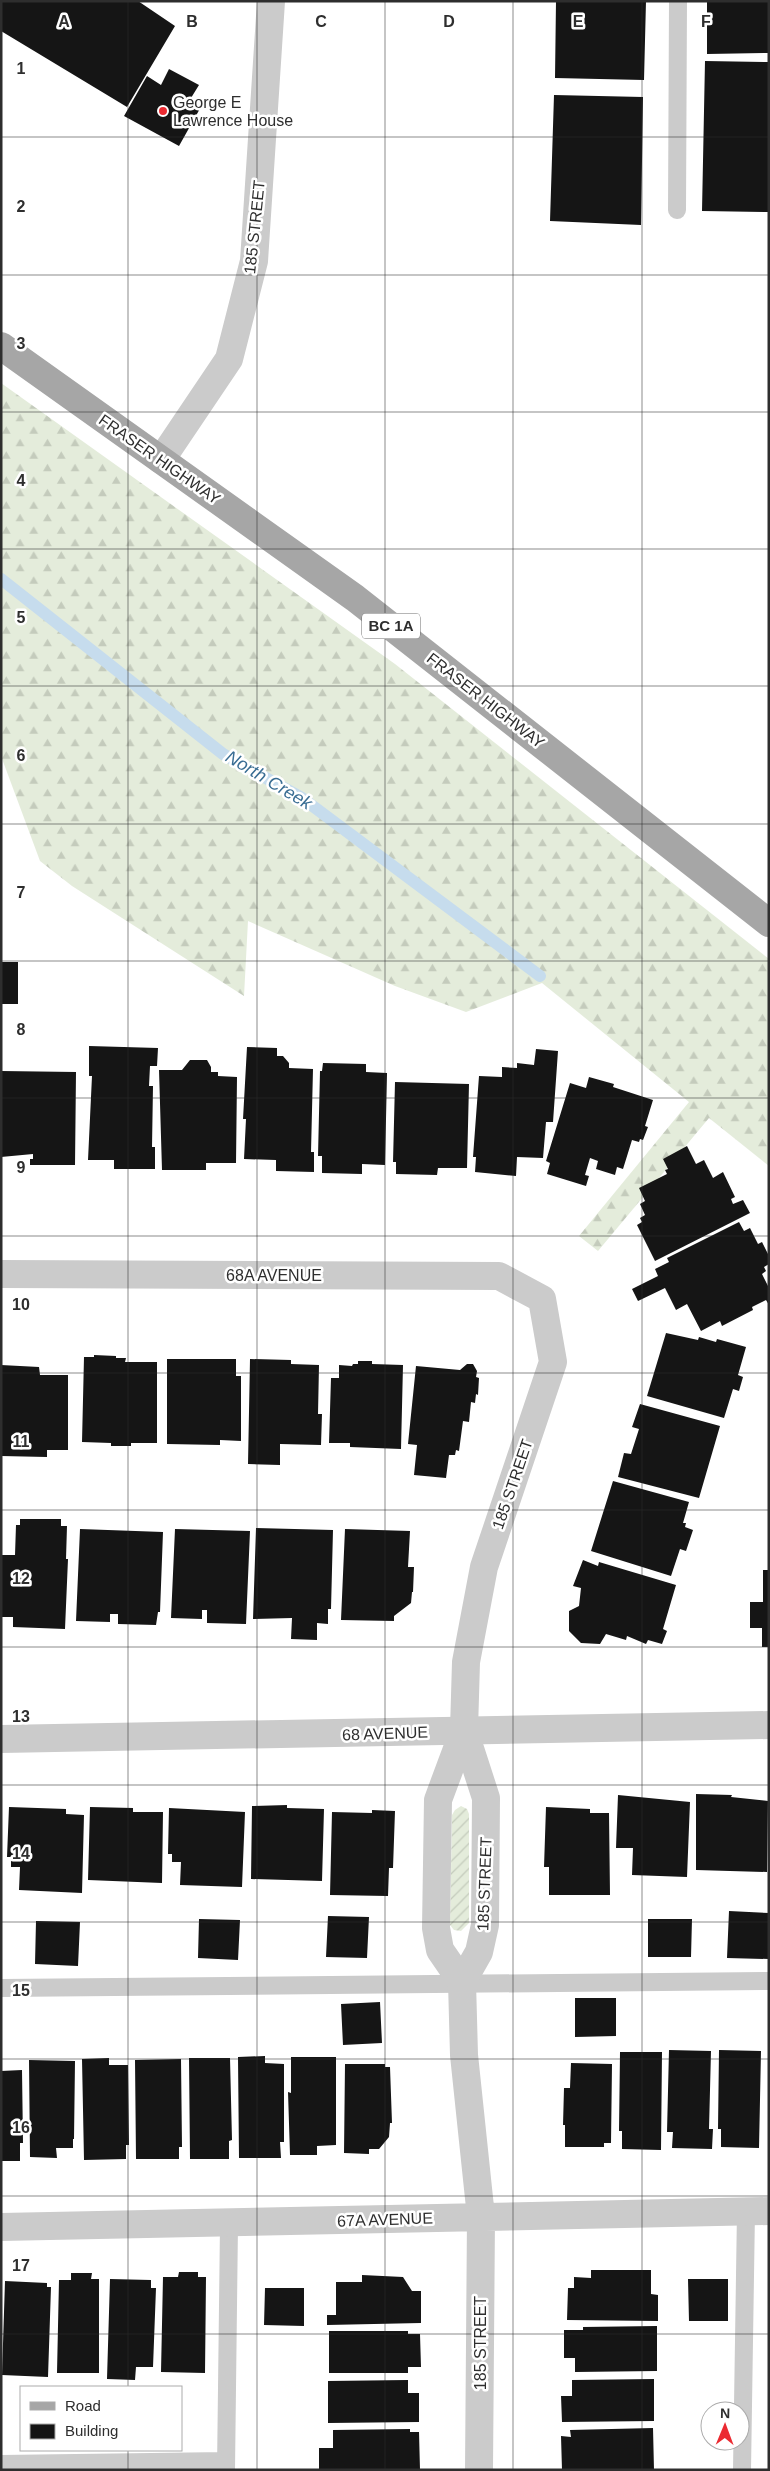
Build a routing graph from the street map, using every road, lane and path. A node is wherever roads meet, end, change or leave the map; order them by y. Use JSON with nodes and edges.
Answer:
{"nodes":[{"id":1,"x":271,"y":1,"type":"edge"},
{"id":2,"x":678,"y":1,"type":"edge"},
{"id":3,"x":677,"y":210,"type":"dead end"},
{"id":4,"x":1,"y":346,"type":"edge"},
{"id":5,"x":161,"y":460,"type":"junction"},
{"id":6,"x":769,"y":923,"type":"edge"},
{"id":7,"x":1,"y":1274,"type":"edge"},
{"id":8,"x":542,"y":1299,"type":"joint"},
{"id":9,"x":769,"y":1725,"type":"edge"},
{"id":10,"x":464,"y":1730,"type":"junction"},
{"id":11,"x":1,"y":1739,"type":"edge"},
{"id":12,"x":769,"y":1981,"type":"edge"},
{"id":13,"x":462,"y":1982,"type":"junction"},
{"id":14,"x":1,"y":1988,"type":"edge"},
{"id":15,"x":757,"y":2211,"type":"edge"},
{"id":16,"x":481,"y":2217,"type":"junction"},
{"id":17,"x":229,"y":2224,"type":"junction"},
{"id":18,"x":1,"y":2227,"type":"edge"},
{"id":19,"x":1,"y":2464,"type":"edge"},
{"id":20,"x":226,"y":2465,"type":"edge"},
{"id":21,"x":479,"y":2470,"type":"edge"},
{"id":22,"x":742,"y":2470,"type":"edge"}],
"edges":[{"from":1,"to":5,"type":"street","name":"185 STREET"},
{"from":2,"to":3,"type":"lane"},
{"from":4,"to":5,"type":"main road","name":"FRASER HIGHWAY","number":"BC 1A"},
{"from":5,"to":6,"type":"main road","name":"FRASER HIGHWAY","number":"BC 1A"},
{"from":7,"to":8,"type":"street","name":"68A AVENUE"},
{"from":8,"to":10,"type":"street","name":"185 STREET"},
{"from":9,"to":10,"type":"street","name":"68 AVENUE"},
{"from":10,"to":11,"type":"street","name":"68 AVENUE"},
{"from":10,"to":13,"type":"street","name":"185 STREET"},
{"from":10,"to":13,"type":"street","name":"185 STREET"},
{"from":12,"to":13,"type":"lane"},
{"from":13,"to":14,"type":"lane"},
{"from":13,"to":16,"type":"street","name":"185 STREET"},
{"from":15,"to":16,"type":"street","name":"67A AVENUE"},
{"from":15,"to":22,"type":"lane"},
{"from":16,"to":17,"type":"street","name":"67A AVENUE"},
{"from":16,"to":21,"type":"street","name":"185 STREET"},
{"from":17,"to":18,"type":"street","name":"67A AVENUE"},
{"from":17,"to":20,"type":"lane"},
{"from":19,"to":20,"type":"lane"}]}
